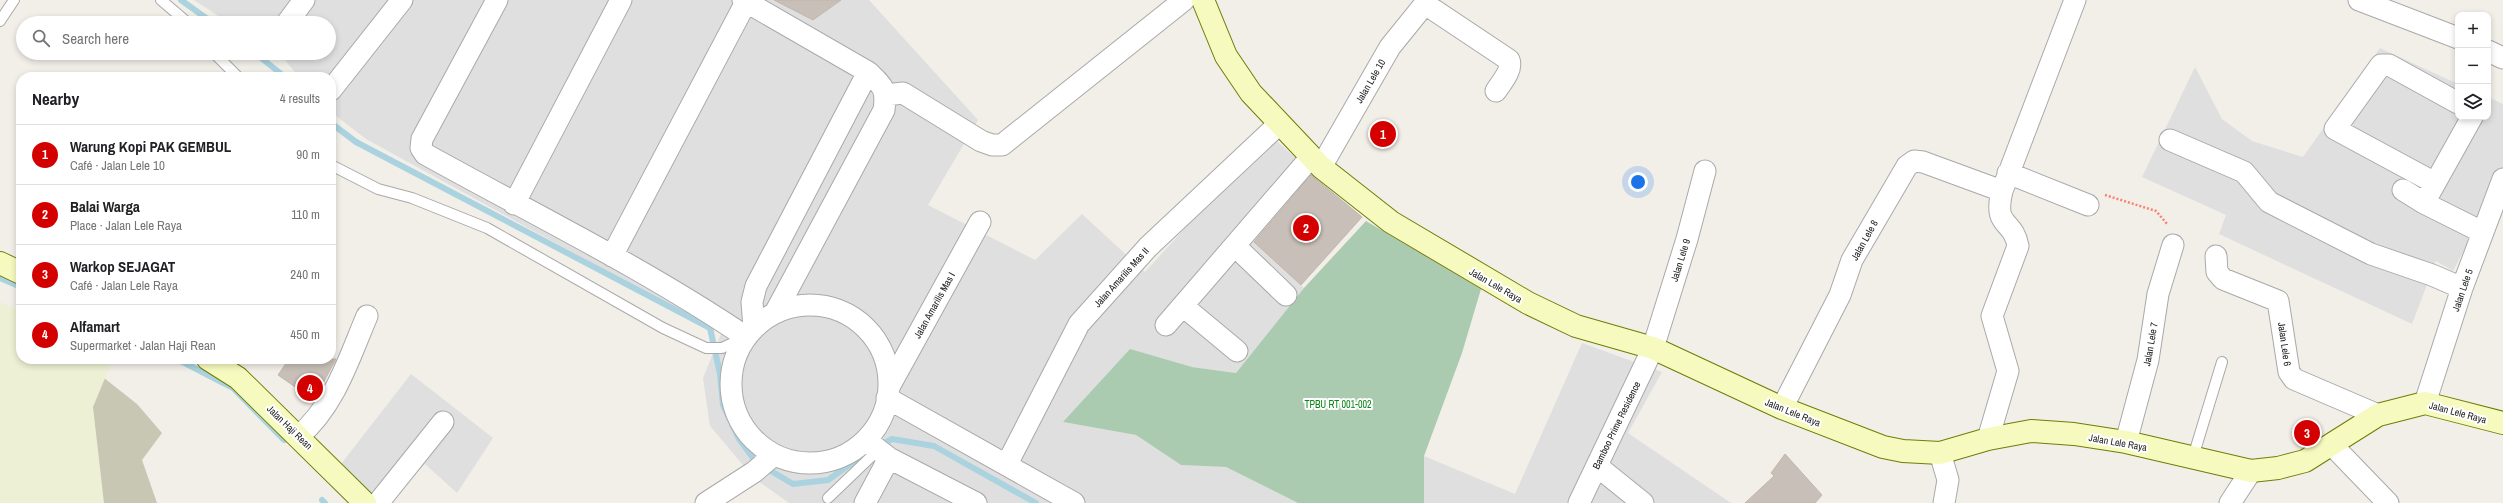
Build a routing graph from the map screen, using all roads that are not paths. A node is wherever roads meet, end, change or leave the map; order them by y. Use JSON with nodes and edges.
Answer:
{"nodes":[{"id":1,"x":14,"y":0,"type":"edge"},
{"id":2,"x":161,"y":0,"type":"edge"},
{"id":3,"x":304,"y":0,"type":"edge"},
{"id":4,"x":402,"y":0,"type":"edge"},
{"id":5,"x":497,"y":0,"type":"edge"},
{"id":6,"x":621,"y":0,"type":"edge"},
{"id":7,"x":1184,"y":0,"type":"edge"},
{"id":8,"x":1203,"y":0,"type":"edge"},
{"id":9,"x":2075,"y":0,"type":"edge"},
{"id":10,"x":2359,"y":0,"type":"edge"},
{"id":11,"x":744,"y":1,"type":"edge"},
{"id":12,"x":1426,"y":2,"type":"edge"},
{"id":13,"x":180,"y":16,"type":"edge"},
{"id":14,"x":293,"y":16,"type":"edge"},
{"id":15,"x":0,"y":21,"type":"edge"},
{"id":16,"x":2455,"y":37,"type":"edge"},
{"id":17,"x":2491,"y":52,"type":"edge"},
{"id":18,"x":2503,"y":58,"type":"edge"},
{"id":19,"x":221,"y":60,"type":"edge"},
{"id":20,"x":233,"y":72,"type":"edge"},
{"id":21,"x":868,"y":72,"type":"junction"},
{"id":22,"x":1496,"y":91,"type":"dead end"},
{"id":23,"x":886,"y":95,"type":"junction"},
{"id":24,"x":336,"y":96,"type":"edge"},
{"id":25,"x":2455,"y":101,"type":"edge"},
{"id":26,"x":2470,"y":120,"type":"edge"},
{"id":27,"x":1279,"y":124,"type":"junction"},
{"id":28,"x":2170,"y":140,"type":"dead end"},
{"id":29,"x":1316,"y":162,"type":"junction"},
{"id":30,"x":336,"y":167,"type":"edge"},
{"id":31,"x":1705,"y":171,"type":"dead end"},
{"id":32,"x":2503,"y":180,"type":"edge"},
{"id":33,"x":2005,"y":182,"type":"junction"},
{"id":34,"x":2435,"y":183,"type":"junction"},
{"id":35,"x":2403,"y":190,"type":"dead end"},
{"id":36,"x":2424,"y":203,"type":"junction"},
{"id":37,"x":514,"y":204,"type":"junction"},
{"id":38,"x":2088,"y":205,"type":"road end"},
{"id":39,"x":980,"y":222,"type":"dead end"},
{"id":40,"x":2482,"y":232,"type":"junction"},
{"id":41,"x":2173,"y":245,"type":"road end"},
{"id":42,"x":1235,"y":246,"type":"junction"},
{"id":43,"x":612,"y":256,"type":"junction"},
{"id":44,"x":2216,"y":256,"type":"dead end"},
{"id":45,"x":0,"y":263,"type":"edge"},
{"id":46,"x":16,"y":271,"type":"edge"},
{"id":47,"x":2462,"y":288,"type":"junction"},
{"id":48,"x":1286,"y":295,"type":"dead end"},
{"id":49,"x":1183,"y":306,"type":"junction"},
{"id":50,"x":776,"y":313,"type":"junction"},
{"id":51,"x":367,"y":316,"type":"dead end"},
{"id":52,"x":1166,"y":325,"type":"dead end"},
{"id":53,"x":750,"y":332,"type":"junction"},
{"id":54,"x":1653,"y":348,"type":"junction"},
{"id":55,"x":1237,"y":351,"type":"dead end"},
{"id":56,"x":2222,"y":362,"type":"dead end"},
{"id":57,"x":216,"y":364,"type":"edge"},
{"id":58,"x":888,"y":393,"type":"junction"},
{"id":59,"x":2425,"y":403,"type":"junction"},
{"id":60,"x":1782,"y":408,"type":"junction"},
{"id":61,"x":2378,"y":416,"type":"junction"},
{"id":62,"x":443,"y":422,"type":"dead end"},
{"id":63,"x":2503,"y":423,"type":"edge"},
{"id":64,"x":299,"y":436,"type":"junction"},
{"id":65,"x":1988,"y":439,"type":"junction"},
{"id":66,"x":2126,"y":442,"type":"junction"},
{"id":67,"x":2332,"y":445,"type":"junction"},
{"id":68,"x":877,"y":450,"type":"junction"},
{"id":69,"x":1940,"y":453,"type":"junction"},
{"id":70,"x":774,"y":455,"type":"junction"},
{"id":71,"x":2193,"y":457,"type":"junction"},
{"id":72,"x":1007,"y":464,"type":"junction"},
{"id":73,"x":1597,"y":466,"type":"junction"},
{"id":74,"x":2251,"y":471,"type":"junction"},
{"id":75,"x":828,"y":498,"type":"dead end"},
{"id":76,"x":365,"y":503,"type":"edge"},
{"id":77,"x":378,"y":503,"type":"edge"},
{"id":78,"x":706,"y":503,"type":"edge"},
{"id":79,"x":865,"y":503,"type":"edge"},
{"id":80,"x":976,"y":503,"type":"edge"},
{"id":81,"x":1074,"y":503,"type":"edge"},
{"id":82,"x":1579,"y":503,"type":"edge"},
{"id":83,"x":1643,"y":503,"type":"edge"},
{"id":84,"x":1944,"y":503,"type":"edge"},
{"id":85,"x":2230,"y":503,"type":"edge"},
{"id":86,"x":2388,"y":503,"type":"edge"}],
"edges":[{"from":1,"to":15,"type":"lane"},
{"from":2,"to":13,"type":"lane"},
{"from":3,"to":14,"type":"street"},
{"from":4,"to":24,"type":"street"},
{"from":5,"to":37,"type":"street"},
{"from":6,"to":37,"type":"street"},
{"from":7,"to":23,"type":"street"},
{"from":8,"to":27,"type":"street","name":"Jalan Lele Raya"},
{"from":9,"to":33,"type":"street"},
{"from":10,"to":16,"type":"street"},
{"from":11,"to":21,"type":"street"},
{"from":11,"to":43,"type":"street"},
{"from":12,"to":22,"type":"street"},
{"from":12,"to":29,"type":"street","name":"Jalan Lele 10"},
{"from":17,"to":18,"type":"street"},
{"from":19,"to":20,"type":"lane"},
{"from":21,"to":23,"type":"street"},
{"from":21,"to":53,"type":"street"},
{"from":23,"to":50,"type":"street"},
{"from":25,"to":34,"type":"street"},
{"from":26,"to":34,"type":"street"},
{"from":27,"to":29,"type":"street","name":"Jalan Lele Raya"},
{"from":27,"to":72,"type":"street","name":"Jalan Amarilis Mas II"},
{"from":28,"to":47,"type":"street"},
{"from":29,"to":42,"type":"street","name":"Jalan Lele 10"},
{"from":29,"to":54,"type":"street","name":"Jalan Lele Raya"},
{"from":30,"to":53,"type":"lane"},
{"from":31,"to":54,"type":"street","name":"Jalan Lele 9"},
{"from":32,"to":40,"type":"street","name":"Jalan Lele 5"},
{"from":33,"to":38,"type":"street","name":"Jalan Lele 8"},
{"from":33,"to":60,"type":"street","name":"Jalan Lele 8"},
{"from":33,"to":65,"type":"street"},
{"from":34,"to":36,"type":"street"},
{"from":35,"to":36,"type":"street"},
{"from":36,"to":40,"type":"street"},
{"from":37,"to":43,"type":"street"},
{"from":39,"to":58,"type":"street","name":"Jalan Amarilis Mas I"},
{"from":40,"to":47,"type":"street","name":"Jalan Lele 5"},
{"from":41,"to":66,"type":"street","name":"Jalan Lele 7"},
{"from":42,"to":48,"type":"street"},
{"from":42,"to":49,"type":"street","name":"Jalan Lele 10"},
{"from":43,"to":53,"type":"street"},
{"from":44,"to":61,"type":"street","name":"Jalan Lele 6"},
{"from":45,"to":46,"type":"street"},
{"from":47,"to":59,"type":"street","name":"Jalan Lele 5"},
{"from":49,"to":52,"type":"street","name":"Jalan Lele 10"},
{"from":49,"to":55,"type":"street"},
{"from":50,"to":53,"type":"street"},
{"from":50,"to":58,"type":"street"},
{"from":51,"to":64,"type":"street"},
{"from":53,"to":70,"type":"street"},
{"from":54,"to":60,"type":"street","name":"Jalan Lele Raya"},
{"from":54,"to":73,"type":"street","name":"Bamboo Prime Residence"},
{"from":56,"to":71,"type":"lane"},
{"from":57,"to":64,"type":"street","name":"Jalan Haji Rean"},
{"from":58,"to":68,"type":"street"},
{"from":58,"to":72,"type":"street"},
{"from":59,"to":61,"type":"street","name":"Jalan Lele Raya"},
{"from":59,"to":63,"type":"street","name":"Jalan Lele Raya"},
{"from":60,"to":69,"type":"street","name":"Jalan Lele Raya"},
{"from":61,"to":67,"type":"street","name":"Jalan Lele Raya"},
{"from":62,"to":77,"type":"street"},
{"from":64,"to":76,"type":"street","name":"Jalan Haji Rean"},
{"from":65,"to":66,"type":"street","name":"Jalan Lele Raya"},
{"from":65,"to":69,"type":"street","name":"Jalan Lele Raya"},
{"from":66,"to":71,"type":"street","name":"Jalan Lele Raya"},
{"from":67,"to":74,"type":"street","name":"Jalan Lele Raya"},
{"from":67,"to":86,"type":"street"},
{"from":68,"to":70,"type":"street"},
{"from":68,"to":75,"type":"lane"},
{"from":68,"to":79,"type":"street"},
{"from":68,"to":80,"type":"street"},
{"from":69,"to":84,"type":"street"},
{"from":70,"to":78,"type":"street"},
{"from":71,"to":74,"type":"street","name":"Jalan Lele Raya"},
{"from":72,"to":81,"type":"street"},
{"from":73,"to":82,"type":"street","name":"Bamboo Prime Residence"},
{"from":73,"to":83,"type":"street"},
{"from":74,"to":85,"type":"street"}]}
